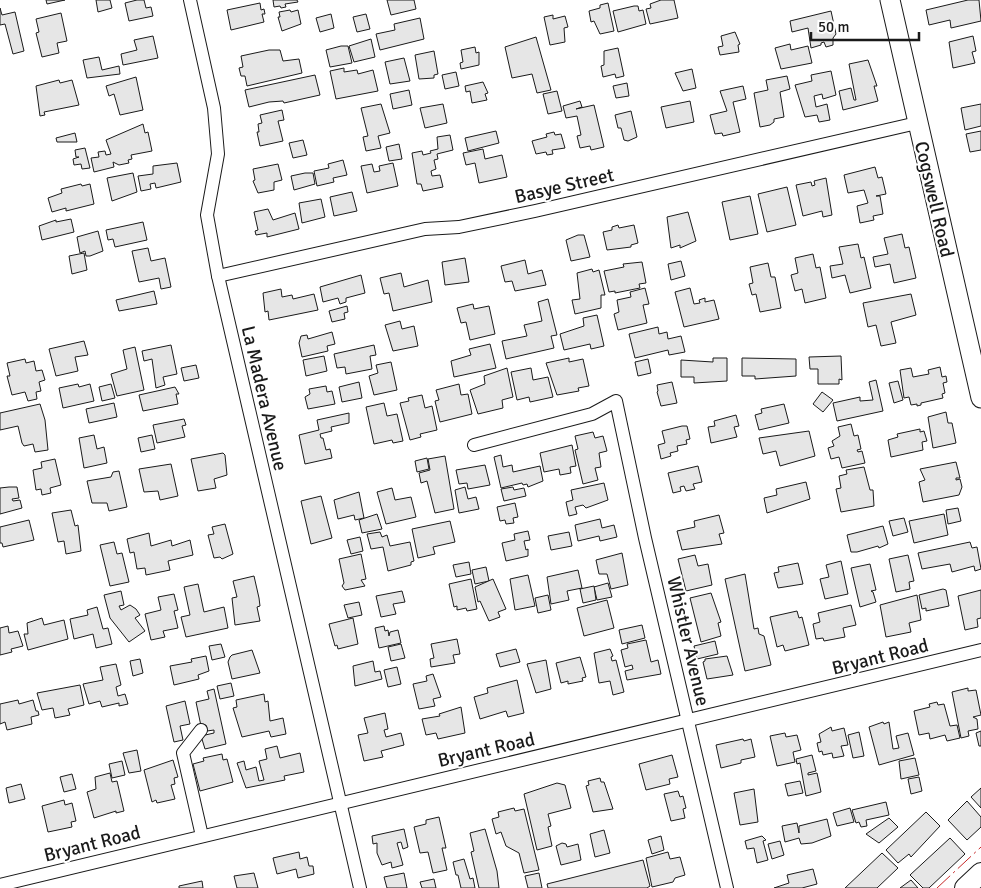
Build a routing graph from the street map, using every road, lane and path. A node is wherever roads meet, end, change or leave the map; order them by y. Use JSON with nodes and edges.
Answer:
{"nodes":[{"id":1,"x":190,"y":0,"type":"edge"},
{"id":2,"x":890,"y":0,"type":"edge"},
{"id":3,"x":917,"y":124,"type":"junction"},
{"id":4,"x":218,"y":276,"type":"junction"},
{"id":5,"x":976,"y":352,"type":"edge"},
{"id":6,"x":981,"y":398,"type":"edge"},
{"id":7,"x":474,"y":445,"type":"dead end"},
{"id":8,"x":981,"y":650,"type":"edge"},
{"id":9,"x":689,"y":722,"type":"junction"},
{"id":10,"x":201,"y":730,"type":"dead end"},
{"id":11,"x":341,"y":802,"type":"junction"},
{"id":12,"x":202,"y":836,"type":"junction"},
{"id":13,"x":981,"y":873,"type":"edge"},
{"id":14,"x":0,"y":885,"type":"edge"},
{"id":15,"x":360,"y":888,"type":"edge"},
{"id":16,"x":727,"y":888,"type":"edge"},
{"id":17,"x":965,"y":888,"type":"edge"}],
"edges":[{"from":1,"to":4,"type":"street","name":"La Madera Avenue"},
{"from":2,"to":3,"type":"street","name":"Cogswell Road"},
{"from":3,"to":4,"type":"street","name":"Basye Street"},
{"from":3,"to":5,"type":"street","name":"Cogswell Road"},
{"from":4,"to":11,"type":"street","name":"La Madera Avenue"},
{"from":5,"to":6,"type":"street","name":"Cogswell Road"},
{"from":7,"to":9,"type":"street","name":"Whistler Avenue"},
{"from":8,"to":9,"type":"street","name":"Bryant Road"},
{"from":9,"to":11,"type":"street","name":"Bryant Road"},
{"from":9,"to":16,"type":"street","name":"Whistler Avenue"},
{"from":10,"to":12,"type":"street"},
{"from":11,"to":12,"type":"street","name":"Bryant Road"},
{"from":11,"to":15,"type":"street","name":"La Madera Avenue"},
{"from":12,"to":14,"type":"street","name":"Bryant Road"},
{"from":13,"to":17,"type":"main road"}]}
